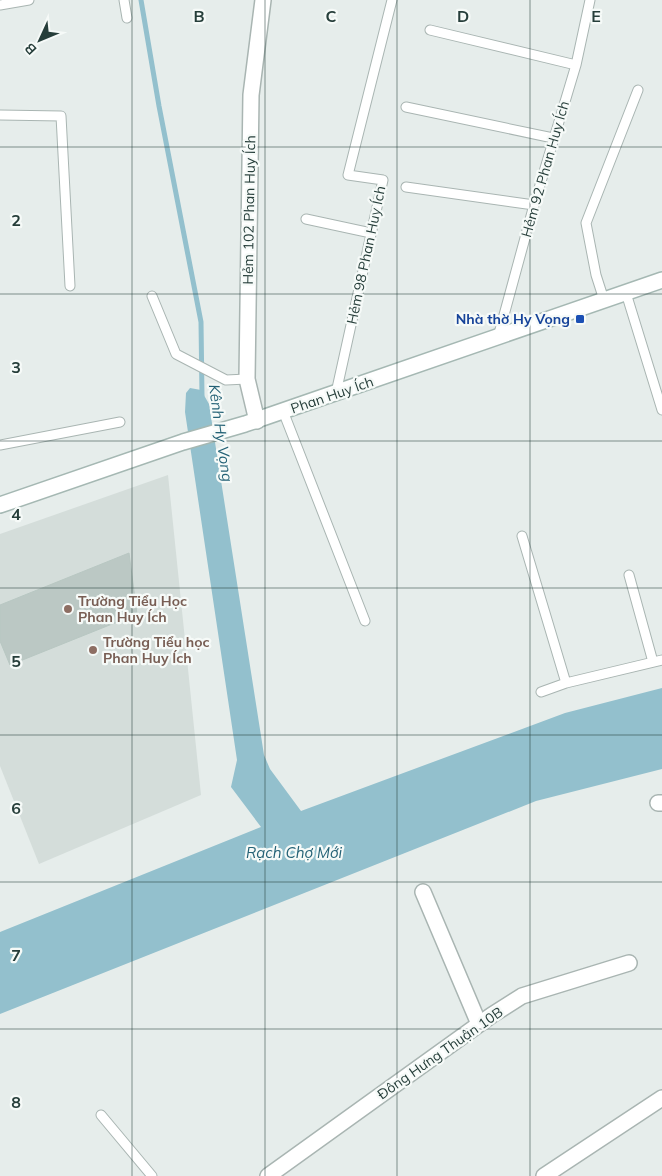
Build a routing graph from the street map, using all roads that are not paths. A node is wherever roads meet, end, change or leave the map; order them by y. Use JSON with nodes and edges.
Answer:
{"nodes":[{"id":1,"x":29,"y":0,"type":"edge"},
{"id":2,"x":124,"y":0,"type":"edge"},
{"id":3,"x":263,"y":0,"type":"edge"},
{"id":4,"x":392,"y":0,"type":"edge"},
{"id":5,"x":590,"y":0,"type":"edge"},
{"id":6,"x":0,"y":5,"type":"edge"},
{"id":7,"x":127,"y":18,"type":"dead end"},
{"id":8,"x":430,"y":30,"type":"dead end"},
{"id":9,"x":576,"y":65,"type":"junction"},
{"id":10,"x":638,"y":90,"type":"dead end"},
{"id":11,"x":406,"y":107,"type":"dead end"},
{"id":12,"x":0,"y":115,"type":"edge"},
{"id":13,"x":553,"y":138,"type":"junction"},
{"id":14,"x":406,"y":187,"type":"dead end"},
{"id":15,"x":534,"y":205,"type":"junction"},
{"id":16,"x":306,"y":219,"type":"dead end"},
{"id":17,"x":371,"y":233,"type":"junction"},
{"id":18,"x":662,"y":280,"type":"edge"},
{"id":19,"x":70,"y":286,"type":"dead end"},
{"id":20,"x":626,"y":292,"type":"junction"},
{"id":21,"x":152,"y":296,"type":"dead end"},
{"id":22,"x":604,"y":300,"type":"junction"},
{"id":23,"x":498,"y":337,"type":"junction"},
{"id":24,"x":247,"y":379,"type":"junction"},
{"id":25,"x":336,"y":393,"type":"junction"},
{"id":26,"x":662,"y":410,"type":"edge"},
{"id":27,"x":283,"y":411,"type":"junction"},
{"id":28,"x":120,"y":422,"type":"dead end"},
{"id":29,"x":251,"y":423,"type":"junction"},
{"id":30,"x":0,"y":445,"type":"edge"},
{"id":31,"x":0,"y":505,"type":"edge"},
{"id":32,"x":522,"y":536,"type":"dead end"},
{"id":33,"x":629,"y":575,"type":"dead end"},
{"id":34,"x":365,"y":622,"type":"dead end"},
{"id":35,"x":658,"y":661,"type":"edge"},
{"id":36,"x":566,"y":683,"type":"junction"},
{"id":37,"x":541,"y":692,"type":"dead end"},
{"id":38,"x":424,"y":892,"type":"dead end"},
{"id":39,"x":629,"y":963,"type":"dead end"},
{"id":40,"x":479,"y":1024,"type":"junction"},
{"id":41,"x":662,"y":1098,"type":"edge"},
{"id":42,"x":101,"y":1115,"type":"dead end"},
{"id":43,"x":152,"y":1176,"type":"edge"},
{"id":44,"x":268,"y":1176,"type":"edge"},
{"id":45,"x":544,"y":1176,"type":"edge"}],
"edges":[{"from":1,"to":6,"type":"lane"},
{"from":2,"to":7,"type":"lane"},
{"from":3,"to":24,"type":"street","name":"Hẻm 102 Phan Huy Ích"},
{"from":4,"to":17,"type":"lane","name":"Hẻm 98 Phan Huy Ích"},
{"from":5,"to":9,"type":"lane","name":"Hẻm 92 Phan Huy Ích"},
{"from":8,"to":9,"type":"lane"},
{"from":9,"to":13,"type":"lane","name":"Hẻm 92 Phan Huy Ích"},
{"from":10,"to":22,"type":"lane"},
{"from":11,"to":13,"type":"lane"},
{"from":12,"to":19,"type":"lane"},
{"from":13,"to":15,"type":"lane","name":"Hẻm 92 Phan Huy Ích"},
{"from":14,"to":15,"type":"lane"},
{"from":15,"to":23,"type":"lane","name":"Hẻm 92 Phan Huy Ích"},
{"from":16,"to":17,"type":"lane"},
{"from":17,"to":25,"type":"lane","name":"Hẻm 98 Phan Huy Ích"},
{"from":18,"to":20,"type":"street","name":"Phan Huy Ích"},
{"from":20,"to":22,"type":"street","name":"Phan Huy Ích"},
{"from":20,"to":26,"type":"lane"},
{"from":21,"to":24,"type":"lane"},
{"from":22,"to":23,"type":"street","name":"Phan Huy Ích"},
{"from":23,"to":25,"type":"street","name":"Phan Huy Ích"},
{"from":24,"to":29,"type":"street","name":"Hẻm 102 Phan Huy Ích"},
{"from":25,"to":27,"type":"street","name":"Phan Huy Ích"},
{"from":27,"to":29,"type":"street","name":"Phan Huy Ích"},
{"from":27,"to":34,"type":"lane"},
{"from":28,"to":30,"type":"lane"},
{"from":29,"to":31,"type":"street","name":"Phan Huy Ích"},
{"from":32,"to":36,"type":"lane"},
{"from":33,"to":35,"type":"lane"},
{"from":35,"to":36,"type":"lane"},
{"from":36,"to":37,"type":"lane"},
{"from":38,"to":40,"type":"street"},
{"from":39,"to":40,"type":"street","name":"Đông Hưng Thuận 10B"},
{"from":40,"to":44,"type":"street","name":"Đông Hưng Thuận 10B"},
{"from":41,"to":45,"type":"street"},
{"from":42,"to":43,"type":"lane"}]}
